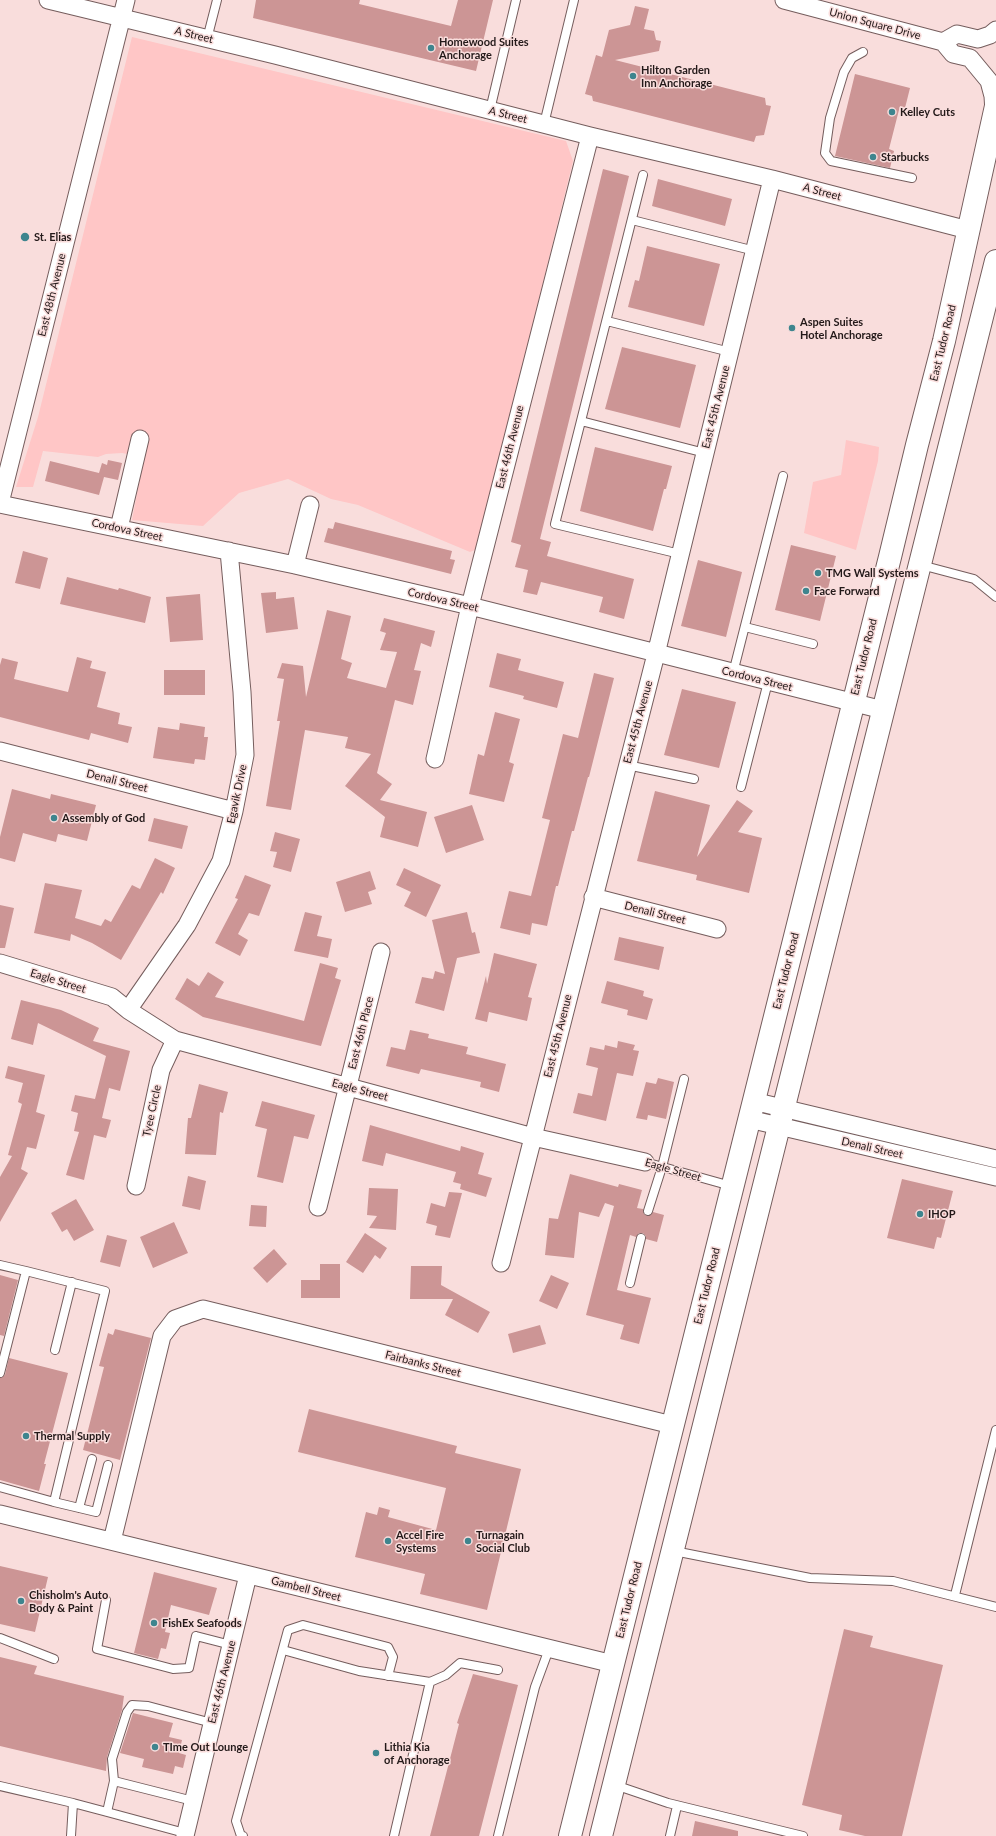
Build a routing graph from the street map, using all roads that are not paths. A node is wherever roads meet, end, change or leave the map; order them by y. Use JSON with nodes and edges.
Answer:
{"nodes":[{"id":1,"x":48,"y":0,"type":"edge"},
{"id":2,"x":126,"y":0,"type":"edge"},
{"id":3,"x":217,"y":0,"type":"edge"},
{"id":4,"x":516,"y":0,"type":"edge"},
{"id":5,"x":574,"y":0,"type":"edge"},
{"id":6,"x":784,"y":0,"type":"edge"},
{"id":7,"x":122,"y":18,"type":"junction"},
{"id":8,"x":996,"y":30,"type":"edge"},
{"id":9,"x":207,"y":39,"type":"junction"},
{"id":10,"x":943,"y":42,"type":"junction"},
{"id":11,"x":863,"y":52,"type":"dead end"},
{"id":12,"x":995,"y":109,"type":"edge"},
{"id":13,"x":490,"y":110,"type":"junction"},
{"id":14,"x":544,"y":124,"type":"junction"},
{"id":15,"x":590,"y":136,"type":"junction"},
{"id":16,"x":643,"y":176,"type":"dead end"},
{"id":17,"x":912,"y":178,"type":"dead end"},
{"id":18,"x":772,"y":179,"type":"junction"},
{"id":19,"x":632,"y":220,"type":"junction"},
{"id":20,"x":968,"y":230,"type":"junction"},
{"id":21,"x":755,"y":251,"type":"junction"},
{"id":22,"x":996,"y":261,"type":"edge"},
{"id":23,"x":607,"y":320,"type":"junction"},
{"id":24,"x":944,"y":341,"type":"junction"},
{"id":25,"x":730,"y":352,"type":"junction"},
{"id":26,"x":581,"y":421,"type":"junction"},
{"id":27,"x":140,"y":439,"type":"dead end"},
{"id":28,"x":705,"y":453,"type":"junction"},
{"id":29,"x":783,"y":476,"type":"dead end"},
{"id":30,"x":0,"y":503,"type":"edge"},
{"id":31,"x":310,"y":505,"type":"dead end"},
{"id":32,"x":119,"y":528,"type":"junction"},
{"id":33,"x":229,"y":551,"type":"junction"},
{"id":34,"x":680,"y":554,"type":"junction"},
{"id":35,"x":295,"y":565,"type":"junction"},
{"id":36,"x":919,"y":565,"type":"junction"},
{"id":37,"x":996,"y":597,"type":"edge"},
{"id":38,"x":470,"y":606,"type":"junction"},
{"id":39,"x":745,"y":627,"type":"junction"},
{"id":40,"x":813,"y":644,"type":"dead end"},
{"id":41,"x":656,"y":654,"type":"junction"},
{"id":42,"x":733,"y":673,"type":"junction"},
{"id":43,"x":768,"y":682,"type":"junction"},
{"id":44,"x":853,"y":703,"type":"junction"},
{"id":45,"x":883,"y":710,"type":"junction"},
{"id":46,"x":0,"y":751,"type":"edge"},
{"id":47,"x":435,"y":759,"type":"dead end"},
{"id":48,"x":627,"y":765,"type":"junction"},
{"id":49,"x":694,"y":779,"type":"dead end"},
{"id":50,"x":741,"y":787,"type":"dead end"},
{"id":51,"x":234,"y":811,"type":"junction"},
{"id":52,"x":593,"y":897,"type":"junction"},
{"id":53,"x":717,"y":929,"type":"dead end"},
{"id":54,"x":381,"y":952,"type":"dead end"},
{"id":55,"x":1,"y":965,"type":"edge"},
{"id":56,"x":128,"y":1010,"type":"junction"},
{"id":57,"x":175,"y":1040,"type":"junction"},
{"id":58,"x":684,"y":1079,"type":"dead end"},
{"id":59,"x":348,"y":1087,"type":"junction"},
{"id":60,"x":751,"y":1110,"type":"junction"},
{"id":61,"x":782,"y":1118,"type":"junction"},
{"id":62,"x":533,"y":1137,"type":"junction"},
{"id":63,"x":996,"y":1158,"type":"edge"},
{"id":64,"x":645,"y":1162,"type":"joint"},
{"id":65,"x":662,"y":1167,"type":"junction"},
{"id":66,"x":996,"y":1177,"type":"edge"},
{"id":67,"x":136,"y":1186,"type":"dead end"},
{"id":68,"x":732,"y":1187,"type":"junction"},
{"id":69,"x":318,"y":1207,"type":"dead end"},
{"id":70,"x":648,"y":1211,"type":"dead end"},
{"id":71,"x":641,"y":1238,"type":"dead end"},
{"id":72,"x":501,"y":1263,"type":"dead end"},
{"id":73,"x":0,"y":1265,"type":"edge"},
{"id":74,"x":26,"y":1271,"type":"junction"},
{"id":75,"x":72,"y":1282,"type":"junction"},
{"id":76,"x":630,"y":1284,"type":"dead end"},
{"id":77,"x":55,"y":1350,"type":"dead end"},
{"id":78,"x":0,"y":1373,"type":"edge"},
{"id":79,"x":672,"y":1425,"type":"junction"},
{"id":80,"x":996,"y":1430,"type":"edge"},
{"id":81,"x":92,"y":1459,"type":"dead end"},
{"id":82,"x":108,"y":1465,"type":"dead end"},
{"id":83,"x":0,"y":1487,"type":"edge"},
{"id":84,"x":54,"y":1502,"type":"junction"},
{"id":85,"x":78,"y":1508,"type":"junction"},
{"id":86,"x":0,"y":1514,"type":"edge"},
{"id":87,"x":112,"y":1541,"type":"junction"},
{"id":88,"x":671,"y":1551,"type":"junction"},
{"id":89,"x":248,"y":1575,"type":"junction"},
{"id":90,"x":955,"y":1595,"type":"junction"},
{"id":91,"x":106,"y":1600,"type":"dead end"},
{"id":92,"x":996,"y":1607,"type":"edge"},
{"id":93,"x":0,"y":1638,"type":"edge"},
{"id":94,"x":231,"y":1645,"type":"junction"},
{"id":95,"x":549,"y":1649,"type":"junction"},
{"id":96,"x":283,"y":1650,"type":"junction"},
{"id":97,"x":54,"y":1659,"type":"dead end"},
{"id":98,"x":613,"y":1664,"type":"junction"},
{"id":99,"x":498,"y":1670,"type":"dead end"},
{"id":100,"x":388,"y":1676,"type":"junction"},
{"id":101,"x":430,"y":1682,"type":"junction"},
{"id":102,"x":212,"y":1723,"type":"junction"},
{"id":103,"x":114,"y":1781,"type":"junction"},
{"id":104,"x":613,"y":1785,"type":"junction"},
{"id":105,"x":0,"y":1786,"type":"edge"},
{"id":106,"x":193,"y":1801,"type":"junction"},
{"id":107,"x":73,"y":1803,"type":"junction"},
{"id":108,"x":677,"y":1806,"type":"junction"},
{"id":109,"x":107,"y":1812,"type":"junction"},
{"id":110,"x":185,"y":1834,"type":"edge"},
{"id":111,"x":71,"y":1836,"type":"edge"},
{"id":112,"x":243,"y":1836,"type":"edge"},
{"id":113,"x":394,"y":1836,"type":"edge"},
{"id":114,"x":498,"y":1836,"type":"edge"},
{"id":115,"x":570,"y":1836,"type":"edge"},
{"id":116,"x":601,"y":1836,"type":"edge"},
{"id":117,"x":670,"y":1836,"type":"edge"},
{"id":118,"x":803,"y":1836,"type":"edge"}],
"edges":[{"from":1,"to":7,"type":"street","name":"A Street"},
{"from":2,"to":7,"type":"street","name":"East 48th Avenue"},
{"from":3,"to":9,"type":"lane"},
{"from":4,"to":13,"type":"lane"},
{"from":5,"to":14,"type":"lane"},
{"from":6,"to":10,"type":"street","name":"Union Square Drive"},
{"from":7,"to":9,"type":"street","name":"A Street"},
{"from":7,"to":30,"type":"street","name":"East 48th Avenue"},
{"from":8,"to":10,"type":"street"},
{"from":9,"to":13,"type":"street","name":"A Street"},
{"from":10,"to":12,"type":"street"},
{"from":11,"to":17,"type":"lane"},
{"from":12,"to":20,"type":"main road","name":"East Tudor Road"},
{"from":13,"to":14,"type":"street","name":"A Street"},
{"from":14,"to":15,"type":"street","name":"A Street"},
{"from":15,"to":18,"type":"street","name":"A Street"},
{"from":15,"to":38,"type":"street","name":"East 46th Avenue"},
{"from":16,"to":19,"type":"lane"},
{"from":18,"to":20,"type":"street","name":"A Street"},
{"from":18,"to":21,"type":"street","name":"East 45th Avenue"},
{"from":19,"to":21,"type":"lane"},
{"from":19,"to":23,"type":"lane"},
{"from":20,"to":24,"type":"main road","name":"East Tudor Road"},
{"from":21,"to":25,"type":"street","name":"East 45th Avenue"},
{"from":22,"to":36,"type":"main road"},
{"from":23,"to":25,"type":"lane"},
{"from":23,"to":26,"type":"lane"},
{"from":24,"to":36,"type":"main road"},
{"from":24,"to":44,"type":"main road","name":"East Tudor Road"},
{"from":25,"to":28,"type":"street","name":"East 45th Avenue"},
{"from":26,"to":28,"type":"lane"},
{"from":26,"to":34,"type":"lane"},
{"from":27,"to":32,"type":"street"},
{"from":28,"to":34,"type":"street","name":"East 45th Avenue"},
{"from":29,"to":39,"type":"lane"},
{"from":30,"to":32,"type":"street","name":"Cordova Street"},
{"from":31,"to":35,"type":"street"},
{"from":32,"to":33,"type":"street","name":"Cordova Street"},
{"from":33,"to":35,"type":"street","name":"Cordova Street"},
{"from":33,"to":51,"type":"street","name":"Egavik Drive"},
{"from":34,"to":41,"type":"street","name":"East 45th Avenue"},
{"from":35,"to":38,"type":"street","name":"Cordova Street"},
{"from":36,"to":37,"type":"lane"},
{"from":36,"to":45,"type":"main road"},
{"from":38,"to":41,"type":"street","name":"Cordova Street"},
{"from":38,"to":47,"type":"street","name":"East 46th Avenue"},
{"from":39,"to":40,"type":"lane"},
{"from":39,"to":42,"type":"lane"},
{"from":41,"to":42,"type":"street","name":"Cordova Street"},
{"from":41,"to":48,"type":"street","name":"East 45th Avenue"},
{"from":42,"to":43,"type":"street","name":"Cordova Street"},
{"from":43,"to":44,"type":"street","name":"Cordova Street"},
{"from":43,"to":50,"type":"lane"},
{"from":44,"to":45,"type":"street","name":"Cordova Street"},
{"from":44,"to":60,"type":"main road","name":"East Tudor Road"},
{"from":45,"to":61,"type":"main road"},
{"from":46,"to":51,"type":"street","name":"Denali Street"},
{"from":48,"to":49,"type":"lane"},
{"from":48,"to":52,"type":"street","name":"East 45th Avenue"},
{"from":51,"to":56,"type":"street","name":"Egavik Drive"},
{"from":52,"to":53,"type":"street","name":"Denali Street"},
{"from":52,"to":62,"type":"street","name":"East 45th Avenue"},
{"from":54,"to":59,"type":"street","name":"East 46th Place"},
{"from":55,"to":56,"type":"street","name":"Eagle Street"},
{"from":56,"to":57,"type":"street","name":"Eagle Street"},
{"from":57,"to":59,"type":"street","name":"Eagle Street"},
{"from":57,"to":67,"type":"street","name":"Tyee Circle"},
{"from":58,"to":65,"type":"lane"},
{"from":59,"to":62,"type":"street","name":"Eagle Street"},
{"from":59,"to":69,"type":"street","name":"East 46th Place"},
{"from":60,"to":61,"type":"street","name":"Denali Street"},
{"from":60,"to":68,"type":"main road","name":"East Tudor Road"},
{"from":61,"to":63,"type":"street","name":"Denali Street"},
{"from":61,"to":66,"type":"street","name":"Denali Street"},
{"from":61,"to":88,"type":"main road"},
{"from":62,"to":64,"type":"street","name":"Eagle Street"},
{"from":62,"to":72,"type":"street","name":"East 45th Avenue"},
{"from":64,"to":65,"type":"lane","name":"Eagle Street"},
{"from":65,"to":68,"type":"lane","name":"Eagle Street"},
{"from":65,"to":70,"type":"lane"},
{"from":68,"to":79,"type":"main road","name":"East Tudor Road"},
{"from":71,"to":76,"type":"lane"},
{"from":73,"to":74,"type":"lane"},
{"from":74,"to":75,"type":"lane"},
{"from":74,"to":78,"type":"lane"},
{"from":75,"to":77,"type":"lane"},
{"from":75,"to":84,"type":"lane"},
{"from":79,"to":87,"type":"street","name":"Fairbanks Street"},
{"from":79,"to":98,"type":"main road","name":"East Tudor Road"},
{"from":80,"to":90,"type":"lane"},
{"from":81,"to":85,"type":"lane"},
{"from":82,"to":85,"type":"lane"},
{"from":83,"to":84,"type":"lane"},
{"from":84,"to":85,"type":"lane"},
{"from":86,"to":87,"type":"street","name":"Gambell Street"},
{"from":87,"to":89,"type":"street","name":"Gambell Street"},
{"from":88,"to":90,"type":"lane"},
{"from":88,"to":104,"type":"main road"},
{"from":89,"to":94,"type":"street","name":"East 46th Avenue"},
{"from":89,"to":95,"type":"street","name":"Gambell Street"},
{"from":90,"to":92,"type":"lane"},
{"from":91,"to":94,"type":"lane"},
{"from":93,"to":97,"type":"lane"},
{"from":94,"to":102,"type":"street","name":"East 46th Avenue"},
{"from":95,"to":98,"type":"street","name":"Gambell Street"},
{"from":95,"to":114,"type":"lane"},
{"from":96,"to":100,"type":"lane"},
{"from":96,"to":100,"type":"lane"},
{"from":96,"to":112,"type":"lane"},
{"from":98,"to":115,"type":"main road","name":"East Tudor Road"},
{"from":99,"to":101,"type":"lane"},
{"from":100,"to":101,"type":"lane"},
{"from":101,"to":113,"type":"lane"},
{"from":102,"to":103,"type":"lane"},
{"from":102,"to":106,"type":"street","name":"East 46th Avenue"},
{"from":103,"to":106,"type":"lane"},
{"from":103,"to":109,"type":"lane"},
{"from":104,"to":108,"type":"lane"},
{"from":104,"to":116,"type":"main road"},
{"from":105,"to":107,"type":"lane"},
{"from":106,"to":110,"type":"street","name":"East 46th Avenue"},
{"from":107,"to":109,"type":"lane"},
{"from":107,"to":111,"type":"lane"},
{"from":108,"to":117,"type":"lane"},
{"from":108,"to":118,"type":"lane"},
{"from":109,"to":110,"type":"lane"}]}
